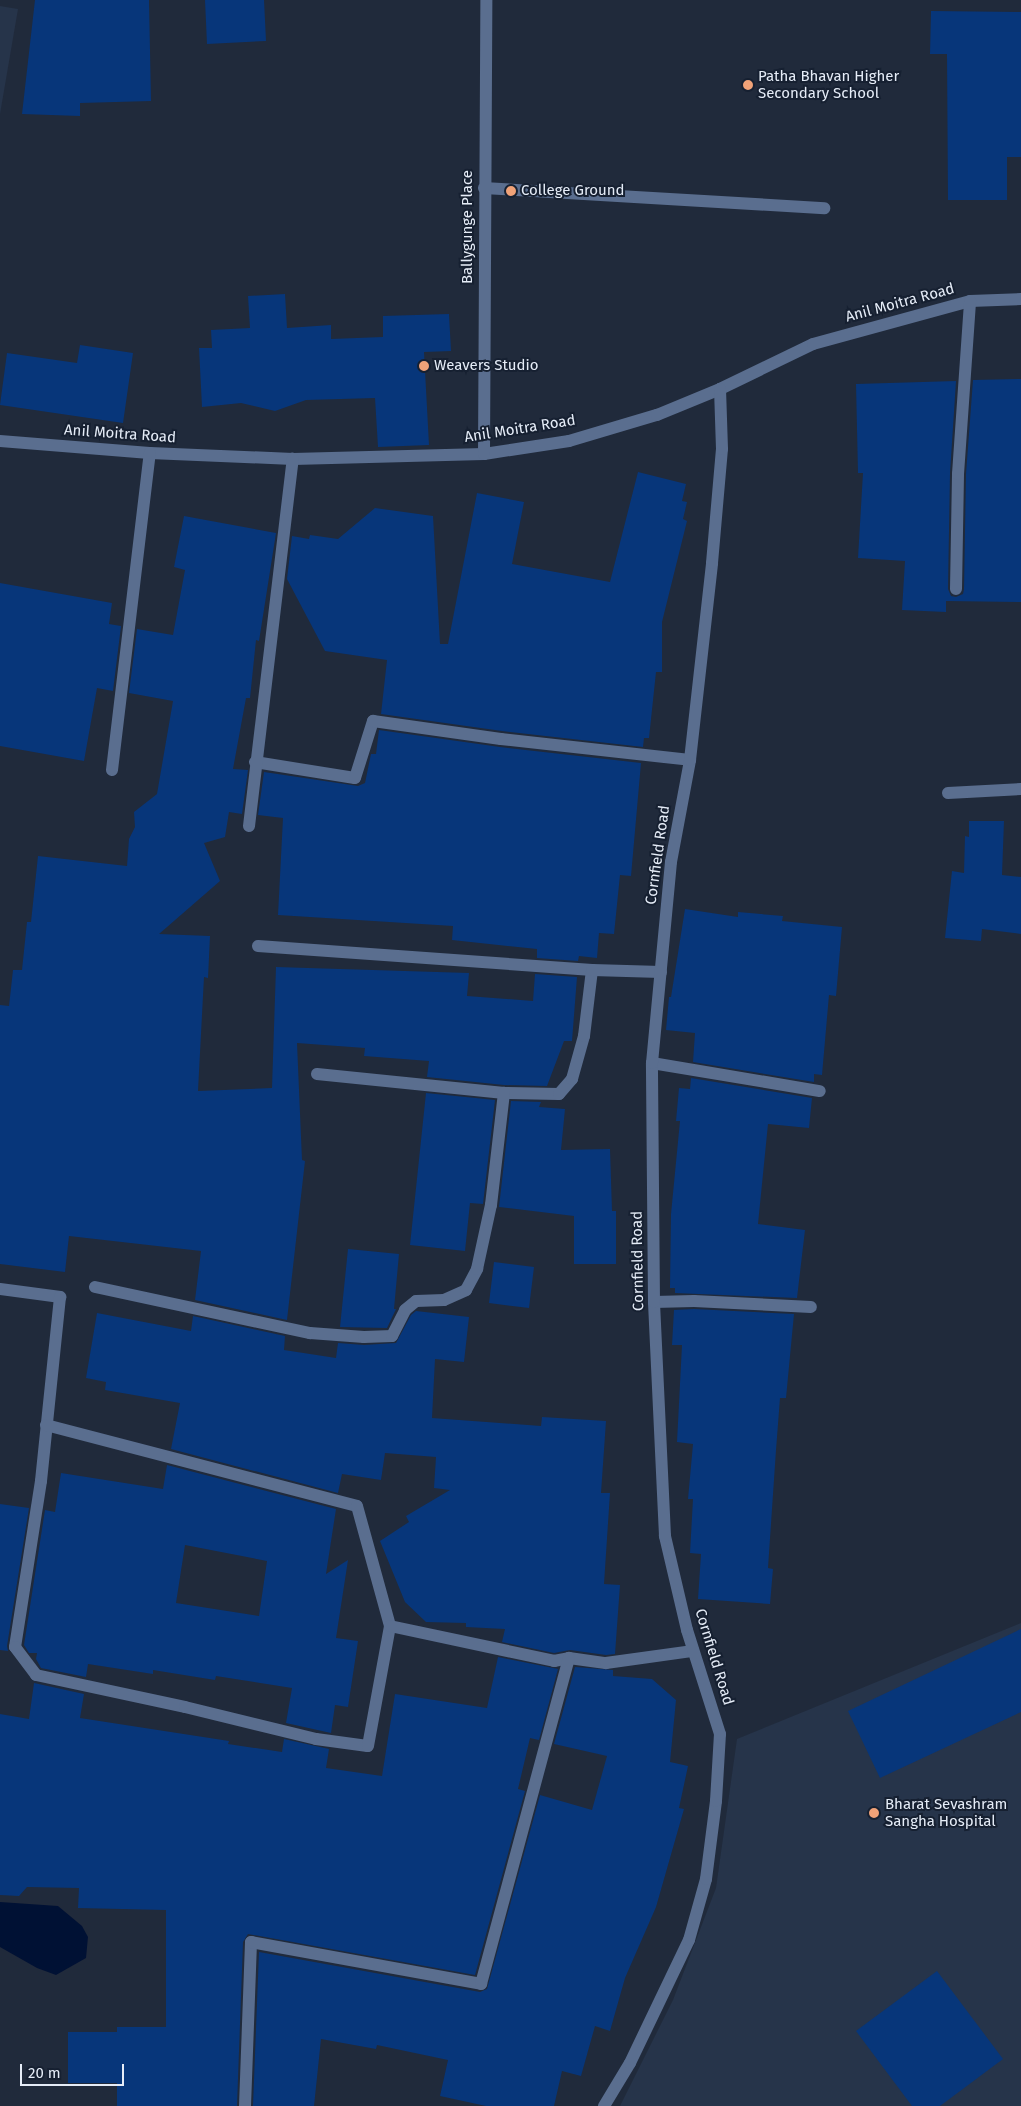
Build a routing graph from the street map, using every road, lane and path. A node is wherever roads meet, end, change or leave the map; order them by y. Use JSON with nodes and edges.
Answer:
{"nodes":[{"id":1,"x":486,"y":0,"type":"edge"},
{"id":2,"x":484,"y":188,"type":"junction"},
{"id":3,"x":824,"y":208,"type":"dead end"},
{"id":4,"x":1021,"y":299,"type":"edge"},
{"id":5,"x":970,"y":301,"type":"junction"},
{"id":6,"x":720,"y":389,"type":"junction"},
{"id":7,"x":0,"y":441,"type":"edge"},
{"id":8,"x":150,"y":453,"type":"junction"},
{"id":9,"x":484,"y":454,"type":"junction"},
{"id":10,"x":293,"y":459,"type":"junction"},
{"id":11,"x":956,"y":589,"type":"dead end"},
{"id":12,"x":690,"y":760,"type":"junction"},
{"id":13,"x":256,"y":762,"type":"junction"},
{"id":14,"x":112,"y":770,"type":"dead end"},
{"id":15,"x":1021,"y":789,"type":"edge"},
{"id":16,"x":948,"y":793,"type":"dead end"},
{"id":17,"x":249,"y":826,"type":"dead end"},
{"id":18,"x":258,"y":946,"type":"dead end"},
{"id":19,"x":592,"y":970,"type":"junction"},
{"id":20,"x":661,"y":972,"type":"junction"},
{"id":21,"x":652,"y":1063,"type":"junction"},
{"id":22,"x":317,"y":1074,"type":"dead end"},
{"id":23,"x":820,"y":1091,"type":"dead end"},
{"id":24,"x":504,"y":1094,"type":"junction"},
{"id":25,"x":95,"y":1287,"type":"dead end"},
{"id":26,"x":0,"y":1289,"type":"edge"},
{"id":27,"x":654,"y":1302,"type":"junction"},
{"id":28,"x":810,"y":1307,"type":"dead end"},
{"id":29,"x":46,"y":1425,"type":"junction"},
{"id":30,"x":390,"y":1626,"type":"junction"},
{"id":31,"x":693,"y":1651,"type":"junction"},
{"id":32,"x":568,"y":1658,"type":"junction"},
{"id":33,"x":245,"y":2106,"type":"edge"},
{"id":34,"x":604,"y":2106,"type":"edge"}],
"edges":[{"from":1,"to":2,"type":"street","name":"Ballygunge Place"},
{"from":2,"to":3,"type":"street"},
{"from":2,"to":9,"type":"street","name":"Ballygunge Place"},
{"from":4,"to":5,"type":"street","name":"Anil Moitra Road"},
{"from":5,"to":6,"type":"street","name":"Anil Moitra Road"},
{"from":5,"to":11,"type":"street"},
{"from":6,"to":9,"type":"street","name":"Anil Moitra Road"},
{"from":6,"to":12,"type":"street","name":"Cornfield Road"},
{"from":7,"to":8,"type":"street","name":"Anil Moitra Road"},
{"from":8,"to":10,"type":"street","name":"Anil Moitra Road"},
{"from":8,"to":14,"type":"street"},
{"from":9,"to":10,"type":"street","name":"Anil Moitra Road"},
{"from":10,"to":13,"type":"street"},
{"from":12,"to":13,"type":"street"},
{"from":12,"to":20,"type":"street","name":"Cornfield Road"},
{"from":13,"to":17,"type":"street"},
{"from":15,"to":16,"type":"street"},
{"from":18,"to":19,"type":"street"},
{"from":19,"to":20,"type":"street"},
{"from":19,"to":24,"type":"street"},
{"from":20,"to":21,"type":"street","name":"Cornfield Road"},
{"from":21,"to":23,"type":"street"},
{"from":21,"to":27,"type":"street","name":"Cornfield Road"},
{"from":22,"to":24,"type":"street"},
{"from":24,"to":25,"type":"street"},
{"from":26,"to":29,"type":"street"},
{"from":27,"to":28,"type":"street"},
{"from":27,"to":31,"type":"street","name":"Cornfield Road"},
{"from":29,"to":30,"type":"street"},
{"from":29,"to":30,"type":"street"},
{"from":30,"to":32,"type":"street"},
{"from":31,"to":32,"type":"street"},
{"from":31,"to":34,"type":"street","name":"Cornfield Road"},
{"from":32,"to":33,"type":"street"}]}
